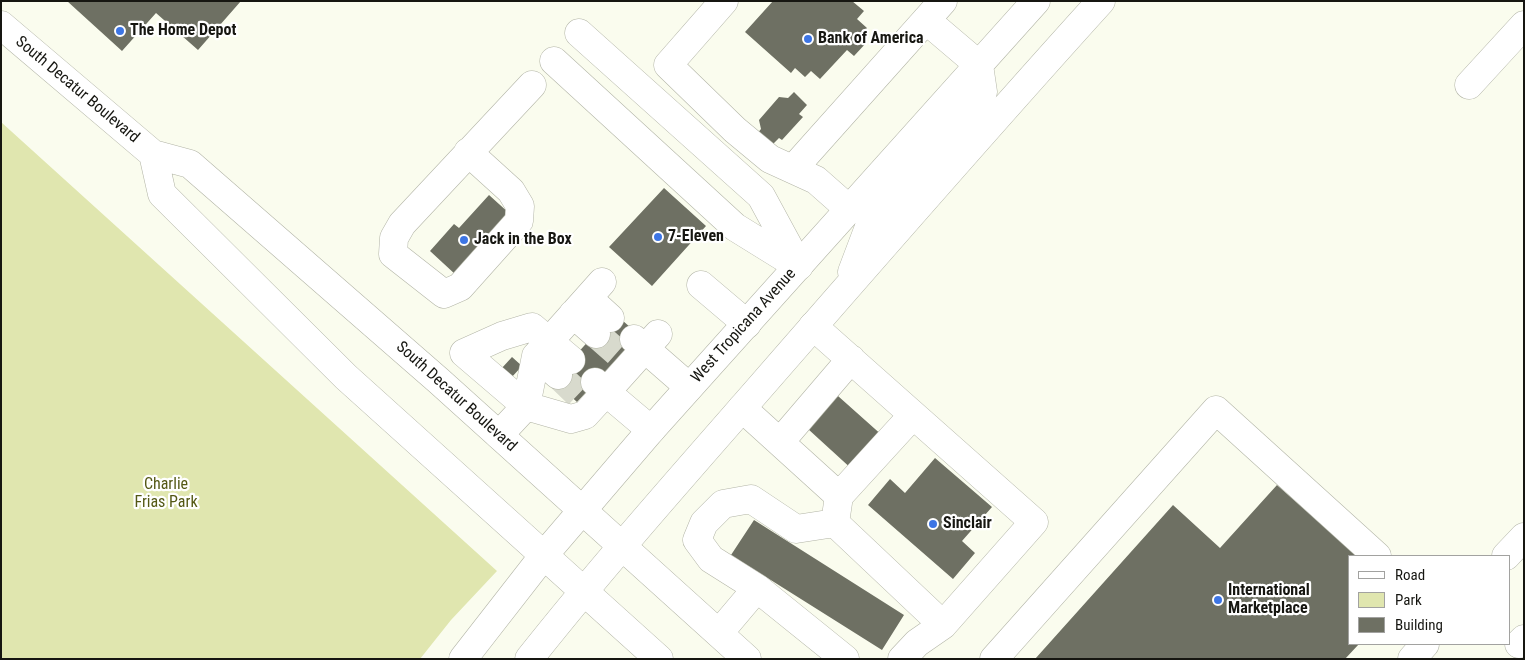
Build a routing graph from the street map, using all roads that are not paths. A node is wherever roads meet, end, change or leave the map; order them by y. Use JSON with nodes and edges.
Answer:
{"nodes":[{"id":1,"x":724,"y":1,"type":"edge"},
{"id":2,"x":1036,"y":1,"type":"edge"},
{"id":3,"x":1101,"y":1,"type":"edge"},
{"id":4,"x":930,"y":9,"type":"edge"},
{"id":5,"x":1,"y":25,"type":"edge"},
{"id":6,"x":1524,"y":25,"type":"edge"},
{"id":7,"x":579,"y":33,"type":"dead end"},
{"id":8,"x":554,"y":61,"type":"dead end"},
{"id":9,"x":979,"y":65,"type":"junction"},
{"id":10,"x":532,"y":85,"type":"dead end"},
{"id":11,"x":1469,"y":86,"type":"dead end"},
{"id":12,"x":468,"y":152,"type":"junction"},
{"id":13,"x":153,"y":154,"type":"junction"},
{"id":14,"x":792,"y":169,"type":"junction"},
{"id":15,"x":850,"y":210,"type":"junction"},
{"id":16,"x":799,"y":266,"type":"junction"},
{"id":17,"x":701,"y":285,"type":"dead end"},
{"id":18,"x":845,"y":290,"type":"junction"},
{"id":19,"x":747,"y":324,"type":"junction"},
{"id":20,"x":603,"y":326,"type":"tunnel mouth"},
{"id":21,"x":814,"y":326,"type":"junction"},
{"id":22,"x":542,"y":348,"type":"junction"},
{"id":23,"x":851,"y":359,"type":"junction"},
{"id":24,"x":564,"y":368,"type":"tunnel mouth"},
{"id":25,"x":689,"y":387,"type":"junction"},
{"id":26,"x":594,"y":394,"type":"junction"},
{"id":27,"x":526,"y":406,"type":"junction"},
{"id":28,"x":742,"y":408,"type":"junction"},
{"id":29,"x":913,"y":415,"type":"junction"},
{"id":30,"x":651,"y":430,"type":"junction"},
{"id":31,"x":499,"y":435,"type":"junction"},
{"id":32,"x":780,"y":442,"type":"junction"},
{"id":33,"x":839,"y":496,"type":"junction"},
{"id":34,"x":582,"y":509,"type":"junction"},
{"id":35,"x":835,"y":523,"type":"junction"},
{"id":36,"x":1524,"y":537,"type":"edge"},
{"id":37,"x":622,"y":545,"type":"junction"},
{"id":38,"x":544,"y":555,"type":"junction"},
{"id":39,"x":1376,"y":555,"type":"edge"},
{"id":40,"x":1507,"y":555,"type":"edge"},
{"id":41,"x":757,"y":588,"type":"junction"},
{"id":42,"x":583,"y":591,"type":"junction"},
{"id":43,"x":943,"y":625,"type":"junction"},
{"id":44,"x":719,"y":633,"type":"junction"},
{"id":45,"x":1424,"y":645,"type":"edge"},
{"id":46,"x":463,"y":659,"type":"edge"},
{"id":47,"x":530,"y":659,"type":"edge"},
{"id":48,"x":659,"y":659,"type":"edge"},
{"id":49,"x":747,"y":659,"type":"edge"},
{"id":50,"x":845,"y":659,"type":"edge"},
{"id":51,"x":902,"y":659,"type":"edge"},
{"id":52,"x":994,"y":659,"type":"edge"},
{"id":53,"x":1412,"y":659,"type":"edge"}],
"edges":[{"from":1,"to":14,"type":"main road"},
{"from":2,"to":9,"type":"main road","name":"West Tropicana Avenue"},
{"from":3,"to":18,"type":"main road"},
{"from":4,"to":9,"type":"main road"},
{"from":4,"to":14,"type":"main road"},
{"from":5,"to":13,"type":"main road","name":"South Decatur Boulevard"},
{"from":6,"to":11,"type":"main road"},
{"from":7,"to":16,"type":"main road"},
{"from":8,"to":16,"type":"main road"},
{"from":9,"to":15,"type":"main road","name":"West Tropicana Avenue"},
{"from":9,"to":18,"type":"main road"},
{"from":10,"to":12,"type":"main road"},
{"from":12,"to":12,"type":"main road"},
{"from":13,"to":31,"type":"main road","name":"South Decatur Boulevard"},
{"from":13,"to":38,"type":"main road","name":"South Decatur Boulevard"},
{"from":14,"to":15,"type":"main road"},
{"from":15,"to":16,"type":"main road","name":"West Tropicana Avenue"},
{"from":16,"to":19,"type":"main road","name":"West Tropicana Avenue"},
{"from":17,"to":19,"type":"main road"},
{"from":18,"to":21,"type":"main road"},
{"from":19,"to":25,"type":"main road","name":"West Tropicana Avenue"},
{"from":20,"to":22,"type":"main road"},
{"from":21,"to":23,"type":"main road"},
{"from":21,"to":28,"type":"main road"},
{"from":22,"to":24,"type":"main road"},
{"from":22,"to":27,"type":"main road"},
{"from":22,"to":27,"type":"main road"},
{"from":23,"to":29,"type":"main road"},
{"from":23,"to":32,"type":"main road"},
{"from":25,"to":26,"type":"main road"},
{"from":25,"to":30,"type":"main road","name":"West Tropicana Avenue"},
{"from":26,"to":27,"type":"main road"},
{"from":26,"to":30,"type":"main road"},
{"from":27,"to":31,"type":"main road"},
{"from":28,"to":32,"type":"main road"},
{"from":28,"to":37,"type":"main road"},
{"from":29,"to":33,"type":"main road"},
{"from":29,"to":43,"type":"main road"},
{"from":30,"to":34,"type":"main road","name":"West Tropicana Avenue"},
{"from":31,"to":34,"type":"main road","name":"South Decatur Boulevard"},
{"from":32,"to":33,"type":"main road"},
{"from":33,"to":35,"type":"main road"},
{"from":34,"to":37,"type":"main road","name":"South Decatur Boulevard"},
{"from":34,"to":38,"type":"main road","name":"West Tropicana Avenue"},
{"from":35,"to":41,"type":"main road"},
{"from":35,"to":43,"type":"main road"},
{"from":36,"to":40,"type":"main road"},
{"from":37,"to":42,"type":"main road"},
{"from":37,"to":44,"type":"main road","name":"South Decatur Boulevard"},
{"from":38,"to":42,"type":"main road","name":"South Decatur Boulevard"},
{"from":38,"to":46,"type":"main road","name":"West Tropicana Avenue"},
{"from":39,"to":52,"type":"main road"},
{"from":41,"to":44,"type":"main road"},
{"from":41,"to":50,"type":"main road"},
{"from":42,"to":47,"type":"main road"},
{"from":42,"to":48,"type":"main road","name":"South Decatur Boulevard"},
{"from":43,"to":51,"type":"main road"},
{"from":44,"to":49,"type":"main road","name":"South Decatur Boulevard"},
{"from":45,"to":53,"type":"main road"}]}
